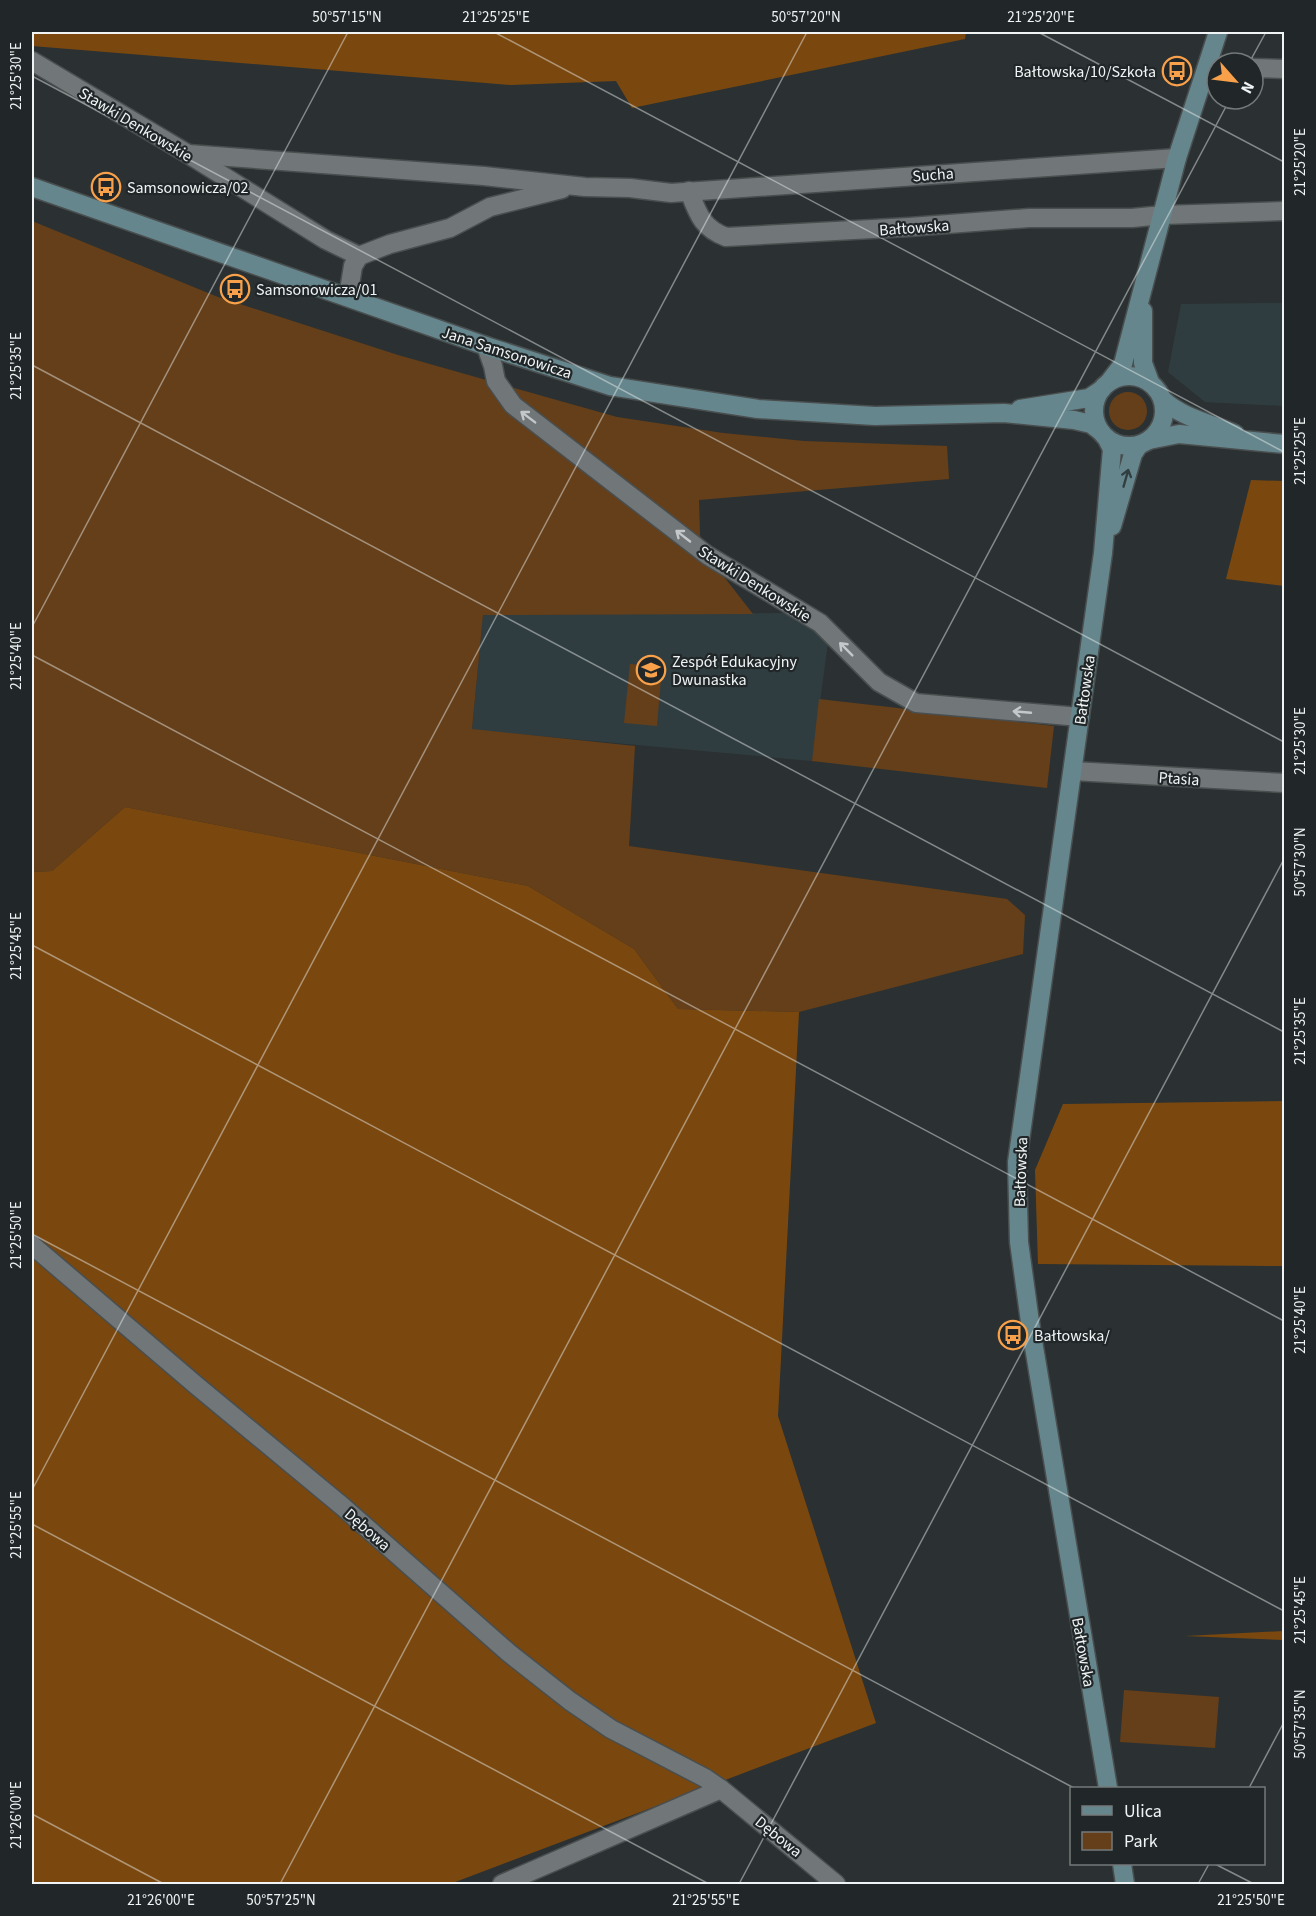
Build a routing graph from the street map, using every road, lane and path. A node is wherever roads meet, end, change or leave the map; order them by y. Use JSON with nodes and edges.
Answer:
{"nodes":[{"id":1,"x":1218,"y":32,"type":"edge"},
{"id":2,"x":1215,"y":51,"type":"edge"},
{"id":3,"x":32,"y":61,"type":"edge"},
{"id":4,"x":1265,"y":68,"type":"edge"},
{"id":5,"x":1284,"y":69,"type":"edge"},
{"id":6,"x":1205,"y":84,"type":"edge"},
{"id":7,"x":188,"y":154,"type":"junction"},
{"id":8,"x":1177,"y":158,"type":"junction"},
{"id":9,"x":32,"y":187,"type":"edge"},
{"id":10,"x":585,"y":188,"type":"junction"},
{"id":11,"x":689,"y":191,"type":"junction"},
{"id":12,"x":1284,"y":211,"type":"edge"},
{"id":13,"x":1163,"y":215,"type":"junction"},
{"id":14,"x":359,"y":256,"type":"junction"},
{"id":15,"x":1143,"y":282,"type":"junction"},
{"id":16,"x":348,"y":297,"type":"junction"},
{"id":17,"x":486,"y":346,"type":"junction"},
{"id":18,"x":1150,"y":382,"type":"junction"},
{"id":19,"x":1105,"y":386,"type":"junction"},
{"id":20,"x":1163,"y":400,"type":"junction"},
{"id":21,"x":1004,"y":412,"type":"junction"},
{"id":22,"x":1104,"y":435,"type":"junction"},
{"id":23,"x":1248,"y":440,"type":"junction"},
{"id":24,"x":1144,"y":442,"type":"junction"},
{"id":25,"x":1284,"y":444,"type":"edge"},
{"id":26,"x":1103,"y":553,"type":"junction"},
{"id":27,"x":1080,"y":717,"type":"junction"},
{"id":28,"x":1073,"y":771,"type":"junction"},
{"id":29,"x":1284,"y":783,"type":"edge"},
{"id":30,"x":32,"y":1245,"type":"edge"},
{"id":31,"x":1108,"y":1787,"type":"edge"},
{"id":32,"x":721,"y":1788,"type":"junction"},
{"id":33,"x":1122,"y":1865,"type":"edge"},
{"id":34,"x":502,"y":1884,"type":"edge"},
{"id":35,"x":836,"y":1884,"type":"edge"},
{"id":36,"x":1125,"y":1884,"type":"edge"}],
"edges":[{"from":1,"to":2,"type":"main road"},
{"from":3,"to":7,"type":"street","name":"Stawki Denkowskie"},
{"from":4,"to":5,"type":"street"},
{"from":6,"to":8,"type":"main road"},
{"from":7,"to":10,"type":"street"},
{"from":7,"to":14,"type":"street","name":"Stawki Denkowskie"},
{"from":8,"to":11,"type":"street","name":"Sucha"},
{"from":8,"to":13,"type":"main road"},
{"from":9,"to":16,"type":"main road","name":"Jana Samsonowicza"},
{"from":10,"to":11,"type":"street","name":"Sucha"},
{"from":10,"to":14,"type":"street"},
{"from":11,"to":13,"type":"street","name":"Bałtowska"},
{"from":12,"to":13,"type":"street","name":"Bałtowska"},
{"from":13,"to":15,"type":"main road"},
{"from":14,"to":16,"type":"street"},
{"from":15,"to":18,"type":"main road"},
{"from":15,"to":19,"type":"main road"},
{"from":16,"to":17,"type":"main road","name":"Jana Samsonowicza"},
{"from":17,"to":21,"type":"main road","name":"Jana Samsonowicza"},
{"from":27,"to":17,"type":"street","name":"Stawki Denkowskie","one_way":true},
{"from":18,"to":19,"type":"main road"},
{"from":18,"to":20,"type":"main road"},
{"from":19,"to":21,"type":"main road","name":"Jana Samsonowicza"},
{"from":19,"to":22,"type":"main road"},
{"from":20,"to":23,"type":"main road"},
{"from":20,"to":24,"type":"main road"},
{"from":21,"to":22,"type":"main road","name":"Jana Samsonowicza"},
{"from":22,"to":24,"type":"main road"},
{"from":22,"to":26,"type":"main road","name":"Bałtowska"},
{"from":23,"to":24,"type":"main road"},
{"from":23,"to":25,"type":"main road"},
{"from":26,"to":24,"type":"main road","name":"Bałtowska","one_way":true},
{"from":26,"to":27,"type":"main road","name":"Bałtowska"},
{"from":27,"to":28,"type":"main road","name":"Bałtowska"},
{"from":28,"to":29,"type":"street","name":"Ptasia"},
{"from":28,"to":31,"type":"main road","name":"Bałtowska"},
{"from":30,"to":32,"type":"street","name":"Dębowa"},
{"from":32,"to":34,"type":"street"},
{"from":32,"to":35,"type":"street","name":"Dębowa"},
{"from":33,"to":36,"type":"main road"}]}
